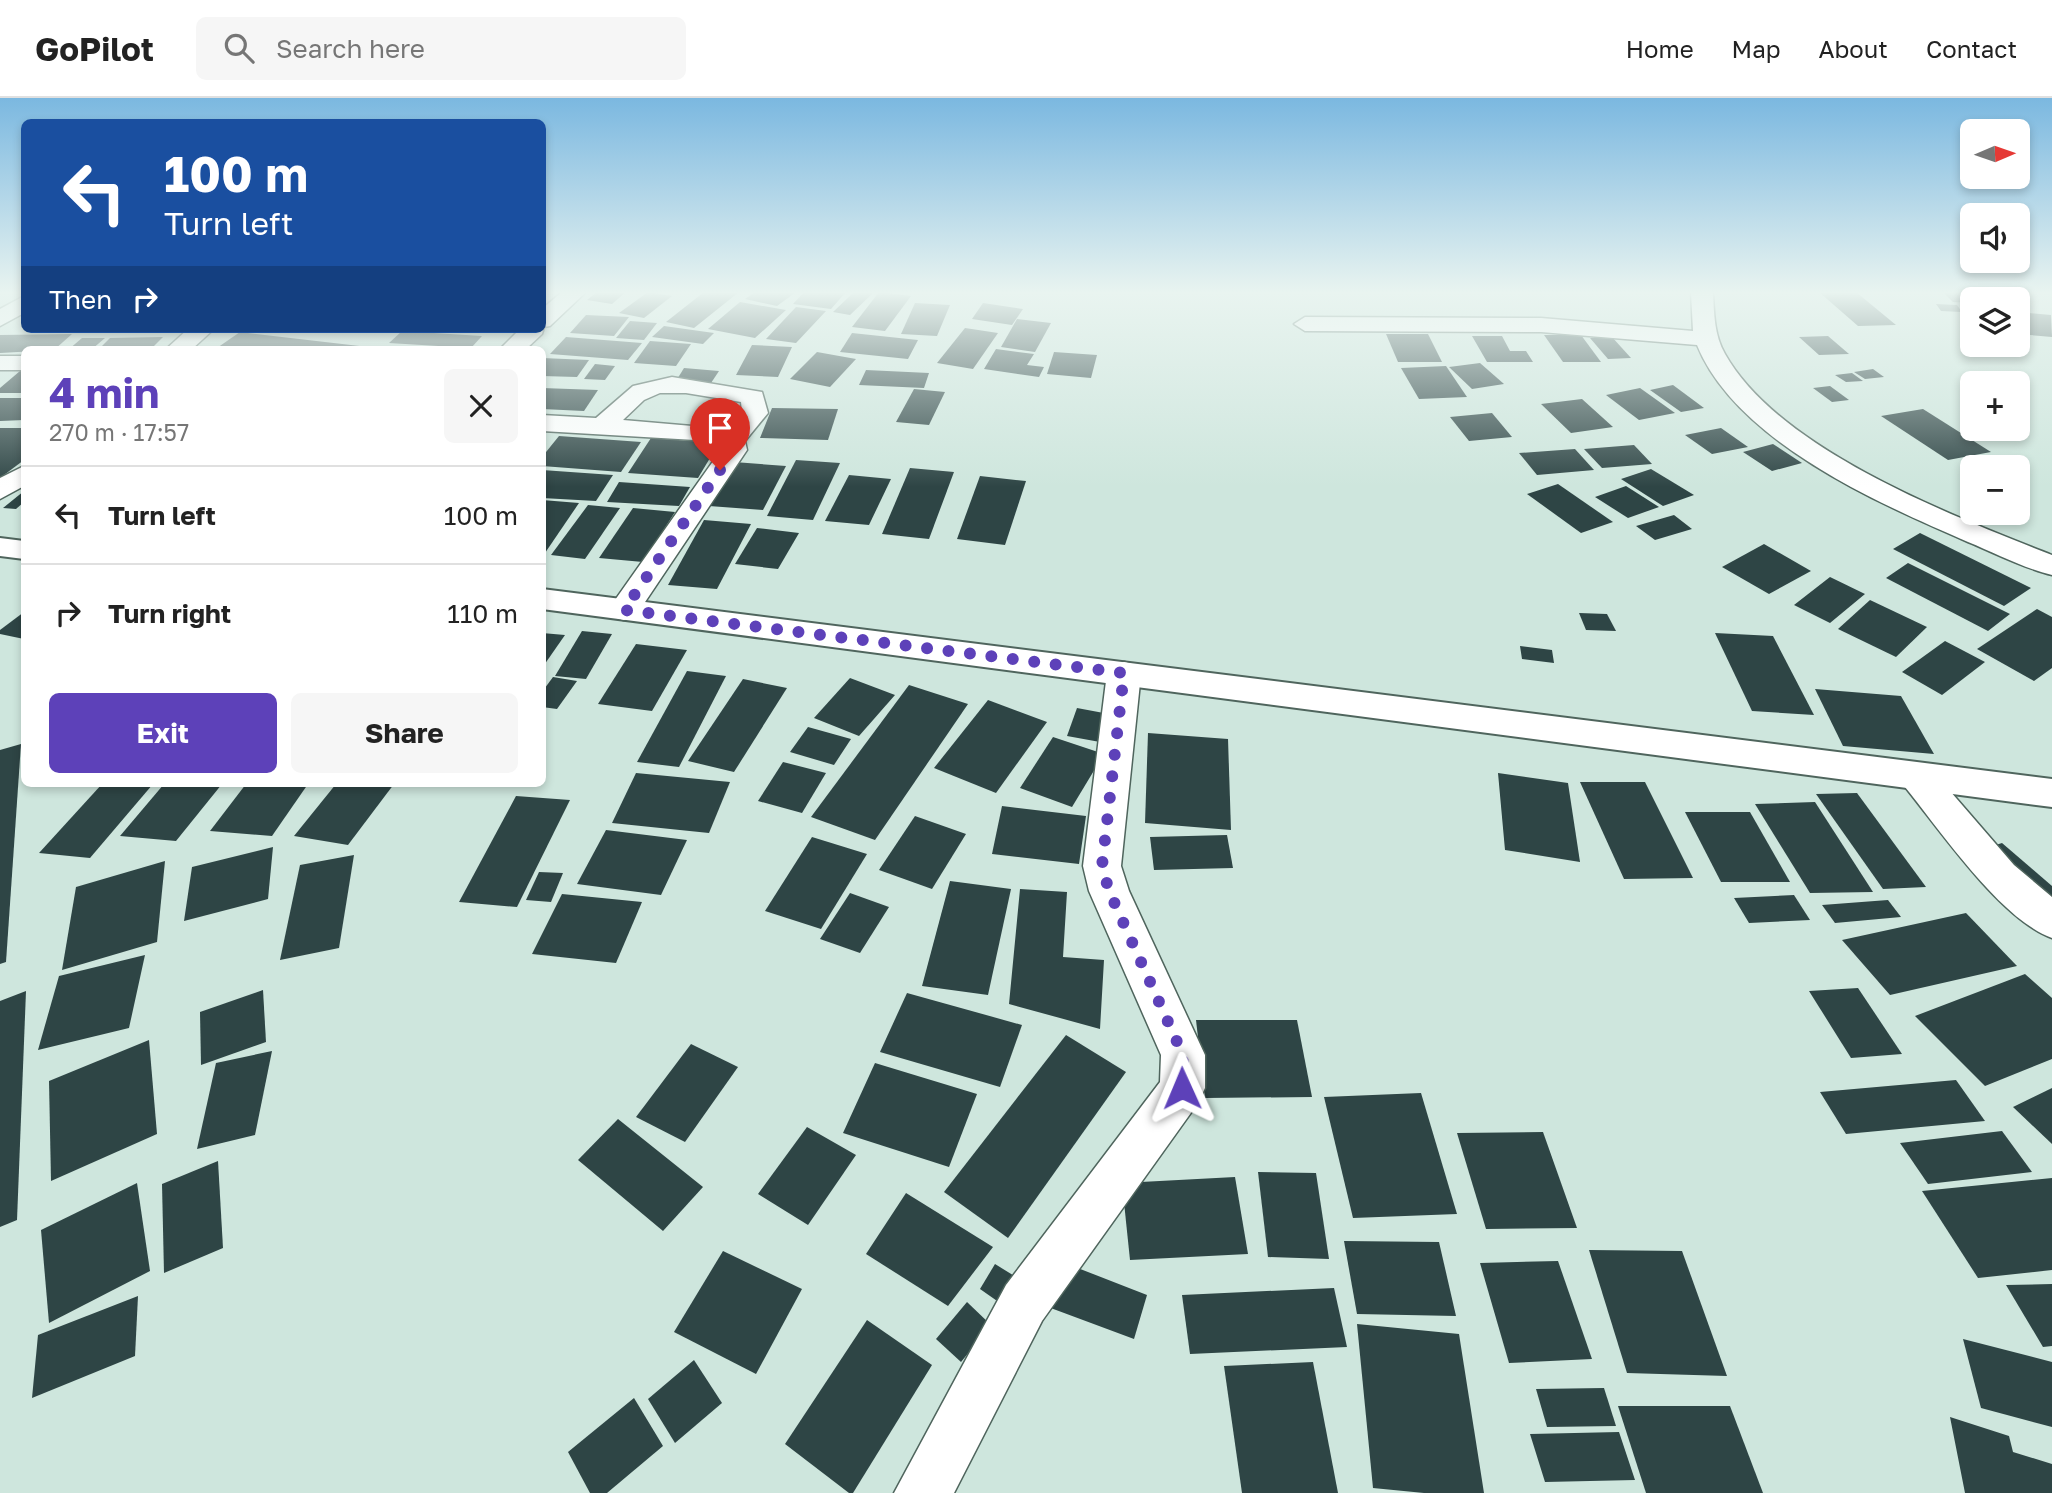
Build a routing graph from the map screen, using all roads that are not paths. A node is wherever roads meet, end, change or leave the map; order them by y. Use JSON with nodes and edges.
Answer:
{"nodes":[{"id":1,"x":1714,"y":357,"type":"edge"},
{"id":2,"x":0,"y":363,"type":"edge"},
{"id":3,"x":21,"y":363,"type":"edge"},
{"id":4,"x":546,"y":423,"type":"edge"},
{"id":5,"x":602,"y":427,"type":"junction"},
{"id":6,"x":732,"y":440,"type":"junction"},
{"id":7,"x":21,"y":476,"type":"edge"},
{"id":8,"x":0,"y":491,"type":"edge"},
{"id":9,"x":0,"y":547,"type":"edge"},
{"id":10,"x":21,"y":550,"type":"edge"},
{"id":11,"x":2052,"y":566,"type":"edge"},
{"id":12,"x":546,"y":600,"type":"edge"},
{"id":13,"x":624,"y":610,"type":"junction"},
{"id":14,"x":1124,"y":673,"type":"junction"},
{"id":15,"x":1918,"y":778,"type":"junction"},
{"id":16,"x":2052,"y":793,"type":"edge"},
{"id":17,"x":2052,"y":921,"type":"edge"},
{"id":18,"x":923,"y":1493,"type":"edge"}],
"edges":[{"from":1,"to":11,"type":"street"},
{"from":2,"to":3,"type":"street"},
{"from":4,"to":5,"type":"street"},
{"from":5,"to":6,"type":"street"},
{"from":5,"to":6,"type":"street"},
{"from":6,"to":13,"type":"street"},
{"from":7,"to":8,"type":"street"},
{"from":9,"to":10,"type":"street"},
{"from":12,"to":13,"type":"street"},
{"from":13,"to":14,"type":"street"},
{"from":14,"to":15,"type":"street"},
{"from":14,"to":18,"type":"street"},
{"from":15,"to":16,"type":"street"},
{"from":15,"to":17,"type":"street"}]}
